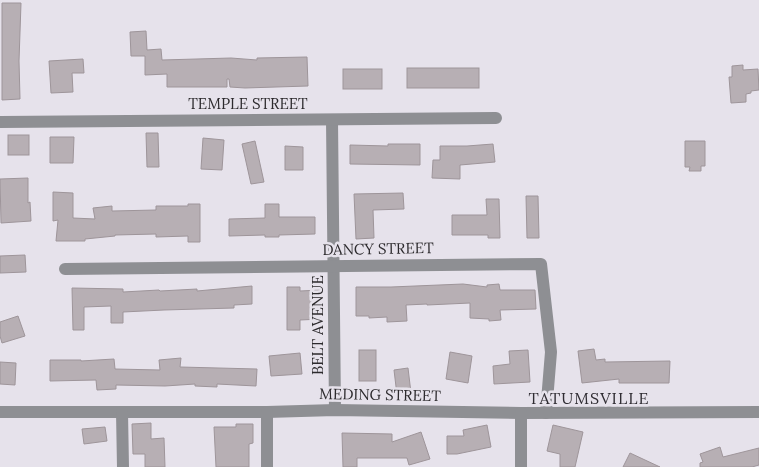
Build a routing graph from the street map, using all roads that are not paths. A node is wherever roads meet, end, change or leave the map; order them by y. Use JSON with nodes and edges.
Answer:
{"nodes":[{"id":1,"x":496,"y":118,"type":"dead end"},
{"id":2,"x":332,"y":120,"type":"junction"},
{"id":3,"x":0,"y":122,"type":"edge"},
{"id":4,"x":334,"y":265,"type":"junction"},
{"id":5,"x":65,"y":269,"type":"dead end"},
{"id":6,"x":335,"y":410,"type":"junction"},
{"id":7,"x":0,"y":412,"type":"edge"},
{"id":8,"x":122,"y":412,"type":"junction"},
{"id":9,"x":267,"y":412,"type":"junction"},
{"id":10,"x":759,"y":412,"type":"edge"},
{"id":11,"x":521,"y":413,"type":"junction"},
{"id":12,"x":546,"y":413,"type":"junction"},
{"id":13,"x":122,"y":467,"type":"edge"},
{"id":14,"x":267,"y":467,"type":"edge"},
{"id":15,"x":521,"y":467,"type":"edge"}],
"edges":[{"from":1,"to":2,"type":"street","name":"TEMPLE STREET"},
{"from":2,"to":3,"type":"street","name":"TEMPLE STREET"},
{"from":2,"to":4,"type":"street","name":"BELT AVENUE"},
{"from":4,"to":5,"type":"street","name":"DANCY STREET"},
{"from":4,"to":6,"type":"street","name":"BELT AVENUE"},
{"from":4,"to":12,"type":"street","name":"DANCY STREET"},
{"from":6,"to":9,"type":"street","name":"MEDING STREET"},
{"from":6,"to":11,"type":"street","name":"MEDING STREET"},
{"from":7,"to":8,"type":"street","name":"MEDING STREET"},
{"from":8,"to":9,"type":"street","name":"MEDING STREET"},
{"from":8,"to":13,"type":"street"},
{"from":9,"to":14,"type":"street"},
{"from":10,"to":12,"type":"street","name":"MEDING STREET"},
{"from":11,"to":12,"type":"street","name":"MEDING STREET"},
{"from":11,"to":15,"type":"street"}]}
